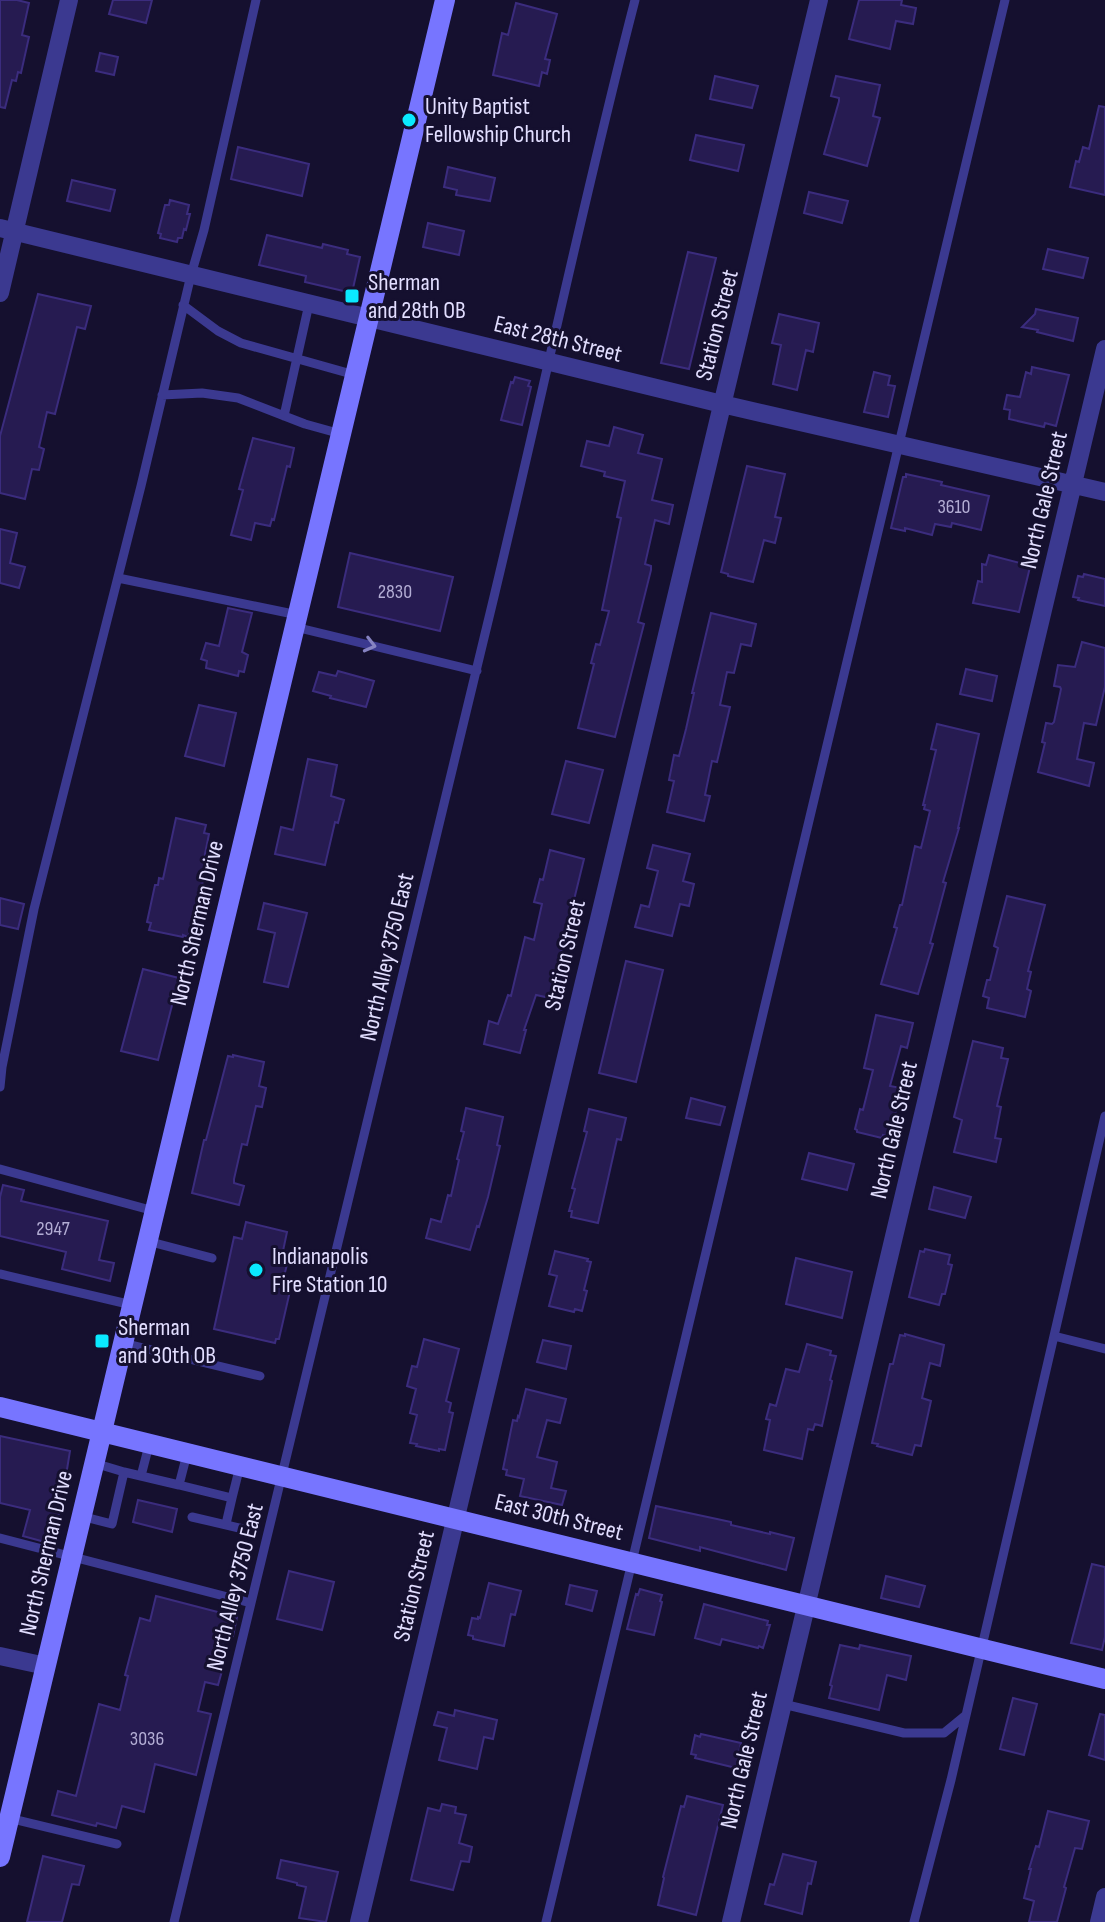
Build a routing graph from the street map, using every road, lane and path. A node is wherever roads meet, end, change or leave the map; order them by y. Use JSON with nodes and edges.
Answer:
{"nodes":[{"id":1,"x":69,"y":0,"type":"edge"},
{"id":2,"x":256,"y":0,"type":"edge"},
{"id":3,"x":445,"y":0,"type":"edge"},
{"id":4,"x":635,"y":0,"type":"edge"},
{"id":5,"x":819,"y":0,"type":"edge"},
{"id":6,"x":1005,"y":0,"type":"edge"},
{"id":7,"x":7,"y":230,"type":"edge"},
{"id":8,"x":191,"y":275,"type":"junction"},
{"id":9,"x":0,"y":293,"type":"edge"},
{"id":10,"x":309,"y":304,"type":"junction"},
{"id":11,"x":183,"y":305,"type":"junction"},
{"id":12,"x":368,"y":318,"type":"junction"},
{"id":13,"x":1105,"y":349,"type":"edge"},
{"id":14,"x":296,"y":358,"type":"junction"},
{"id":15,"x":550,"y":362,"type":"junction"},
{"id":16,"x":355,"y":375,"type":"junction"},
{"id":17,"x":162,"y":395,"type":"junction"},
{"id":18,"x":722,"y":404,"type":"junction"},
{"id":19,"x":284,"y":416,"type":"junction"},
{"id":20,"x":341,"y":434,"type":"junction"},
{"id":21,"x":899,"y":444,"type":"junction"},
{"id":22,"x":1073,"y":484,"type":"junction"},
{"id":23,"x":1105,"y":492,"type":"edge"},
{"id":24,"x":118,"y":578,"type":"junction"},
{"id":25,"x":296,"y":621,"type":"junction"},
{"id":26,"x":477,"y":671,"type":"junction"},
{"id":27,"x":0,"y":1087,"type":"edge"},
{"id":28,"x":1105,"y":1116,"type":"edge"},
{"id":29,"x":0,"y":1169,"type":"edge"},
{"id":30,"x":154,"y":1211,"type":"junction"},
{"id":31,"x":147,"y":1241,"type":"junction"},
{"id":32,"x":212,"y":1258,"type":"dead end"},
{"id":33,"x":0,"y":1274,"type":"edge"},
{"id":34,"x":132,"y":1305,"type":"junction"},
{"id":35,"x":1054,"y":1336,"type":"junction"},
{"id":36,"x":123,"y":1343,"type":"junction"},
{"id":37,"x":1105,"y":1349,"type":"edge"},
{"id":38,"x":260,"y":1376,"type":"dead end"},
{"id":39,"x":0,"y":1407,"type":"edge"},
{"id":40,"x":102,"y":1431,"type":"junction"},
{"id":41,"x":149,"y":1443,"type":"junction"},
{"id":42,"x":187,"y":1454,"type":"junction"},
{"id":43,"x":94,"y":1463,"type":"junction"},
{"id":44,"x":240,"y":1466,"type":"junction"},
{"id":45,"x":124,"y":1472,"type":"junction"},
{"id":46,"x":282,"y":1475,"type":"junction"},
{"id":47,"x":141,"y":1476,"type":"junction"},
{"id":48,"x":179,"y":1485,"type":"junction"},
{"id":49,"x":232,"y":1498,"type":"junction"},
{"id":50,"x":81,"y":1516,"type":"junction"},
{"id":51,"x":192,"y":1517,"type":"dead end"},
{"id":52,"x":455,"y":1518,"type":"junction"},
{"id":53,"x":226,"y":1524,"type":"junction"},
{"id":54,"x":252,"y":1531,"type":"dead end"},
{"id":55,"x":0,"y":1538,"type":"edge"},
{"id":56,"x":72,"y":1557,"type":"junction"},
{"id":57,"x":631,"y":1562,"type":"junction"},
{"id":58,"x":251,"y":1603,"type":"junction"},
{"id":59,"x":806,"y":1606,"type":"junction"},
{"id":60,"x":980,"y":1649,"type":"junction"},
{"id":61,"x":0,"y":1656,"type":"edge"},
{"id":62,"x":46,"y":1666,"type":"junction"},
{"id":63,"x":1105,"y":1679,"type":"edge"},
{"id":64,"x":782,"y":1704,"type":"junction"},
{"id":65,"x":966,"y":1715,"type":"junction"},
{"id":66,"x":9,"y":1818,"type":"junction"},
{"id":67,"x":117,"y":1844,"type":"dead end"},
{"id":68,"x":0,"y":1857,"type":"edge"},
{"id":69,"x":1105,"y":1897,"type":"edge"},
{"id":70,"x":174,"y":1922,"type":"edge"},
{"id":71,"x":359,"y":1922,"type":"edge"},
{"id":72,"x":546,"y":1922,"type":"edge"},
{"id":73,"x":731,"y":1922,"type":"edge"},
{"id":74,"x":914,"y":1922,"type":"edge"},
{"id":75,"x":1099,"y":1922,"type":"edge"}],
"edges":[{"from":1,"to":7,"type":"street"},
{"from":2,"to":8,"type":"lane"},
{"from":3,"to":12,"type":"main road","name":"North Sherman Drive"},
{"from":4,"to":15,"type":"lane","name":"North Alley 3750 East"},
{"from":5,"to":18,"type":"street","name":"Station Street"},
{"from":6,"to":21,"type":"lane"},
{"from":7,"to":8,"type":"street","name":"East 28th Street"},
{"from":7,"to":9,"type":"street"},
{"from":8,"to":10,"type":"street","name":"East 28th Street"},
{"from":8,"to":11,"type":"lane"},
{"from":10,"to":12,"type":"street","name":"East 28th Street"},
{"from":10,"to":14,"type":"lane"},
{"from":11,"to":14,"type":"lane"},
{"from":11,"to":17,"type":"lane"},
{"from":12,"to":15,"type":"street","name":"East 28th Street"},
{"from":12,"to":16,"type":"main road","name":"North Sherman Drive"},
{"from":13,"to":22,"type":"street","name":"North Gale Street"},
{"from":14,"to":16,"type":"lane"},
{"from":14,"to":19,"type":"lane"},
{"from":15,"to":18,"type":"street","name":"East 28th Street"},
{"from":15,"to":26,"type":"lane","name":"North Alley 3750 East"},
{"from":16,"to":20,"type":"main road","name":"North Sherman Drive"},
{"from":17,"to":19,"type":"lane"},
{"from":17,"to":24,"type":"lane"},
{"from":18,"to":21,"type":"street","name":"East 28th Street"},
{"from":18,"to":52,"type":"street","name":"Station Street"},
{"from":19,"to":20,"type":"lane"},
{"from":20,"to":25,"type":"main road","name":"North Sherman Drive"},
{"from":21,"to":22,"type":"street","name":"East 28th Street"},
{"from":21,"to":57,"type":"lane"},
{"from":22,"to":23,"type":"street","name":"East 28th Street"},
{"from":22,"to":59,"type":"street","name":"North Gale Street"},
{"from":24,"to":25,"type":"lane"},
{"from":24,"to":27,"type":"lane"},
{"from":25,"to":26,"type":"lane","one_way":true},
{"from":25,"to":30,"type":"main road","name":"North Sherman Drive"},
{"from":26,"to":46,"type":"lane","name":"North Alley 3750 East"},
{"from":28,"to":35,"type":"lane"},
{"from":29,"to":30,"type":"lane"},
{"from":30,"to":31,"type":"main road","name":"North Sherman Drive"},
{"from":31,"to":32,"type":"lane"},
{"from":31,"to":34,"type":"main road","name":"North Sherman Drive"},
{"from":33,"to":34,"type":"lane"},
{"from":34,"to":36,"type":"main road","name":"North Sherman Drive"},
{"from":35,"to":37,"type":"lane"},
{"from":35,"to":60,"type":"lane"},
{"from":36,"to":38,"type":"lane"},
{"from":36,"to":40,"type":"main road","name":"North Sherman Drive"},
{"from":39,"to":40,"type":"main road","name":"East 30th Street"},
{"from":40,"to":41,"type":"main road","name":"East 30th Street"},
{"from":40,"to":43,"type":"main road","name":"North Sherman Drive"},
{"from":41,"to":42,"type":"main road","name":"East 30th Street"},
{"from":41,"to":47,"type":"lane"},
{"from":42,"to":44,"type":"main road","name":"East 30th Street"},
{"from":42,"to":48,"type":"lane"},
{"from":43,"to":45,"type":"lane"},
{"from":43,"to":50,"type":"main road","name":"North Sherman Drive"},
{"from":44,"to":46,"type":"main road","name":"East 30th Street"},
{"from":44,"to":49,"type":"lane"},
{"from":45,"to":47,"type":"lane"},
{"from":45,"to":50,"type":"lane"},
{"from":46,"to":52,"type":"main road","name":"East 30th Street"},
{"from":46,"to":58,"type":"lane","name":"North Alley 3750 East"},
{"from":47,"to":48,"type":"lane"},
{"from":48,"to":49,"type":"lane"},
{"from":49,"to":53,"type":"lane"},
{"from":50,"to":56,"type":"main road","name":"North Sherman Drive"},
{"from":51,"to":53,"type":"lane"},
{"from":52,"to":57,"type":"main road","name":"East 30th Street"},
{"from":52,"to":71,"type":"street","name":"Station Street"},
{"from":53,"to":54,"type":"lane"},
{"from":55,"to":56,"type":"lane"},
{"from":56,"to":58,"type":"lane"},
{"from":56,"to":62,"type":"main road","name":"North Sherman Drive"},
{"from":57,"to":59,"type":"main road","name":"East 30th Street"},
{"from":57,"to":72,"type":"lane"},
{"from":58,"to":70,"type":"lane","name":"North Alley 3750 East"},
{"from":59,"to":60,"type":"main road","name":"East 30th Street"},
{"from":59,"to":64,"type":"street","name":"North Gale Street"},
{"from":60,"to":63,"type":"main road","name":"East 30th Street"},
{"from":60,"to":65,"type":"lane"},
{"from":61,"to":62,"type":"street"},
{"from":62,"to":66,"type":"main road","name":"North Sherman Drive"},
{"from":64,"to":65,"type":"lane"},
{"from":64,"to":73,"type":"street","name":"North Gale Street"},
{"from":65,"to":74,"type":"lane"},
{"from":66,"to":67,"type":"lane"},
{"from":66,"to":68,"type":"main road","name":"North Sherman Drive"},
{"from":69,"to":75,"type":"street"}]}
